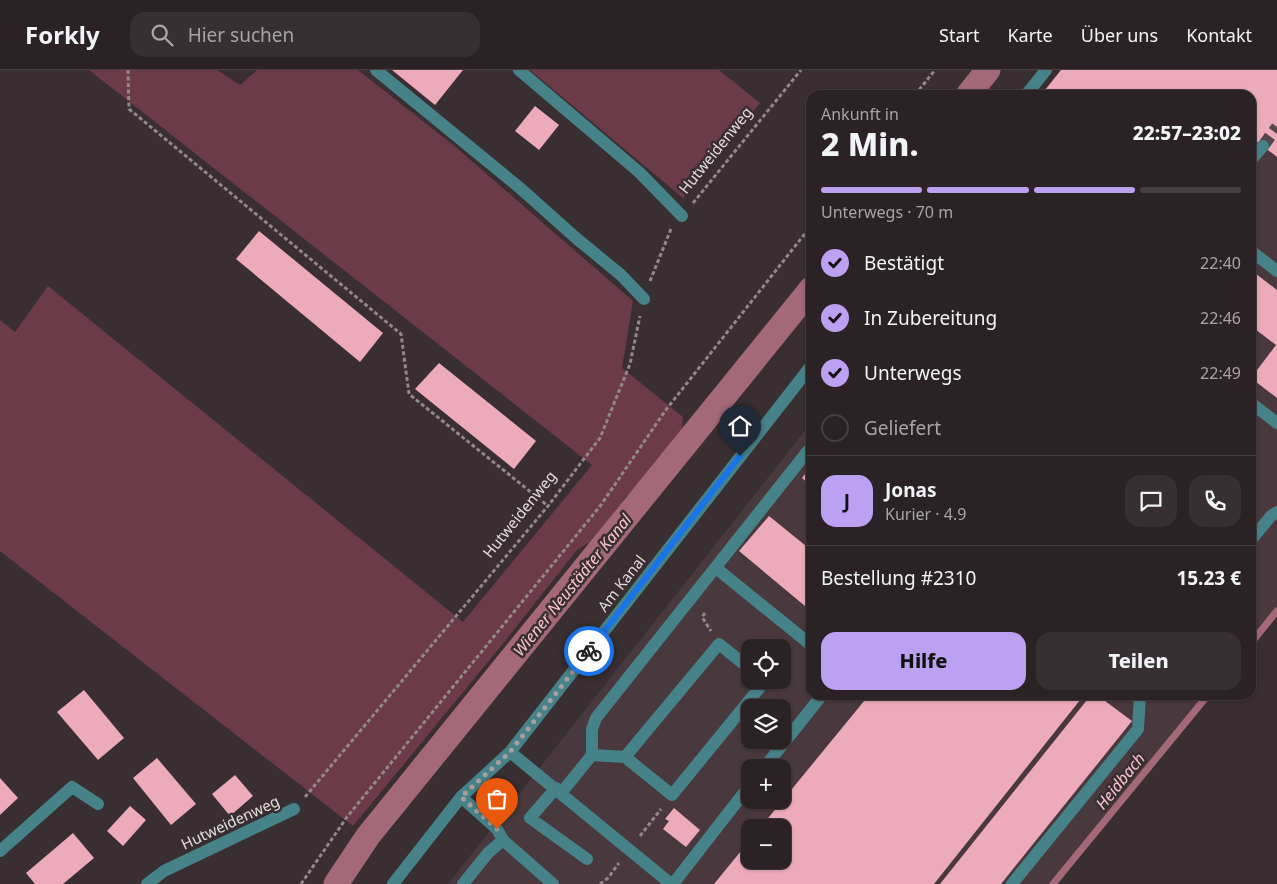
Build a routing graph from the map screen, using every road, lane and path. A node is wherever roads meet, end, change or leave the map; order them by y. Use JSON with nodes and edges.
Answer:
{"nodes":[{"id":1,"x":128,"y":70,"type":"edge"},
{"id":2,"x":376,"y":70,"type":"edge"},
{"id":3,"x":519,"y":70,"type":"edge"},
{"id":4,"x":801,"y":70,"type":"edge"},
{"id":5,"x":935,"y":70,"type":"edge"},
{"id":6,"x":1046,"y":70,"type":"edge"},
{"id":7,"x":919,"y":90,"type":"edge"},
{"id":8,"x":1030,"y":90,"type":"edge"},
{"id":9,"x":1263,"y":146,"type":"tunnel mouth"},
{"id":10,"x":1256,"y":154,"type":"edge"},
{"id":11,"x":682,"y":216,"type":"junction"},
{"id":12,"x":806,"y":232,"type":"edge"},
{"id":13,"x":1256,"y":255,"type":"edge"},
{"id":14,"x":1277,"y":270,"type":"edge"},
{"id":15,"x":644,"y":298,"type":"junction"},
{"id":16,"x":806,"y":372,"type":"edge"},
{"id":17,"x":1256,"y":407,"type":"edge"},
{"id":18,"x":1277,"y":424,"type":"edge"},
{"id":19,"x":806,"y":453,"type":"edge"},
{"id":20,"x":548,"y":506,"type":"junction"},
{"id":21,"x":1277,"y":512,"type":"edge"},
{"id":22,"x":1256,"y":526,"type":"edge"},
{"id":23,"x":716,"y":568,"type":"junction"},
{"id":24,"x":708,"y":610,"type":"dead end"},
{"id":25,"x":806,"y":640,"type":"edge"},
{"id":26,"x":719,"y":644,"type":"junction"},
{"id":27,"x":741,"y":662,"type":"edge"},
{"id":28,"x":758,"y":689,"type":"edge"},
{"id":29,"x":818,"y":700,"type":"edge"},
{"id":30,"x":1140,"y":700,"type":"edge"},
{"id":31,"x":510,"y":752,"type":"junction"},
{"id":32,"x":592,"y":755,"type":"junction"},
{"id":33,"x":625,"y":757,"type":"junction"},
{"id":34,"x":771,"y":759,"type":"edge"},
{"id":35,"x":559,"y":790,"type":"junction"},
{"id":36,"x":461,"y":797,"type":"junction"},
{"id":37,"x":741,"y":797,"type":"edge"},
{"id":38,"x":98,"y":804,"type":"dead end"},
{"id":39,"x":294,"y":809,"type":"joint"},
{"id":40,"x":503,"y":840,"type":"junction"},
{"id":41,"x":0,"y":851,"type":"edge"},
{"id":42,"x":587,"y":858,"type":"dead end"},
{"id":43,"x":465,"y":883,"type":"edge"},
{"id":44,"x":148,"y":884,"type":"edge"},
{"id":45,"x":302,"y":884,"type":"edge"},
{"id":46,"x":393,"y":884,"type":"edge"},
{"id":47,"x":553,"y":884,"type":"edge"},
{"id":48,"x":672,"y":884,"type":"edge"},
{"id":49,"x":1012,"y":884,"type":"edge"}],
"edges":[{"from":1,"to":20,"type":"path"},
{"from":2,"to":15,"type":"street"},
{"from":3,"to":11,"type":"street"},
{"from":4,"to":11,"type":"path","name":"Hutweidenweg"},
{"from":5,"to":7,"type":"path"},
{"from":6,"to":8,"type":"street"},
{"from":9,"to":10,"type":"street"},
{"from":11,"to":15,"type":"path","name":"Hutweidenweg"},
{"from":12,"to":45,"type":"path"},
{"from":13,"to":14,"type":"street"},
{"from":15,"to":20,"type":"path","name":"Hutweidenweg"},
{"from":16,"to":31,"type":"street","name":"Am Kanal"},
{"from":17,"to":18,"type":"street"},
{"from":19,"to":23,"type":"street"},
{"from":20,"to":39,"type":"path","name":"Hutweidenweg"},
{"from":21,"to":22,"type":"street"},
{"from":23,"to":25,"type":"street"},
{"from":23,"to":32,"type":"street"},
{"from":24,"to":26,"type":"path"},
{"from":26,"to":27,"type":"street"},
{"from":26,"to":33,"type":"street"},
{"from":28,"to":33,"type":"street"},
{"from":29,"to":34,"type":"street"},
{"from":30,"to":49,"type":"street"},
{"from":31,"to":35,"type":"street"},
{"from":31,"to":36,"type":"street","name":"Am Kanal"},
{"from":32,"to":33,"type":"street"},
{"from":32,"to":35,"type":"street"},
{"from":35,"to":42,"type":"street"},
{"from":35,"to":48,"type":"street"},
{"from":36,"to":40,"type":"street"},
{"from":36,"to":46,"type":"street","name":"Am Kanal"},
{"from":37,"to":48,"type":"street"},
{"from":38,"to":41,"type":"street"},
{"from":39,"to":44,"type":"street","name":"Hutweidenweg"},
{"from":40,"to":43,"type":"street"},
{"from":40,"to":47,"type":"street"}]}
